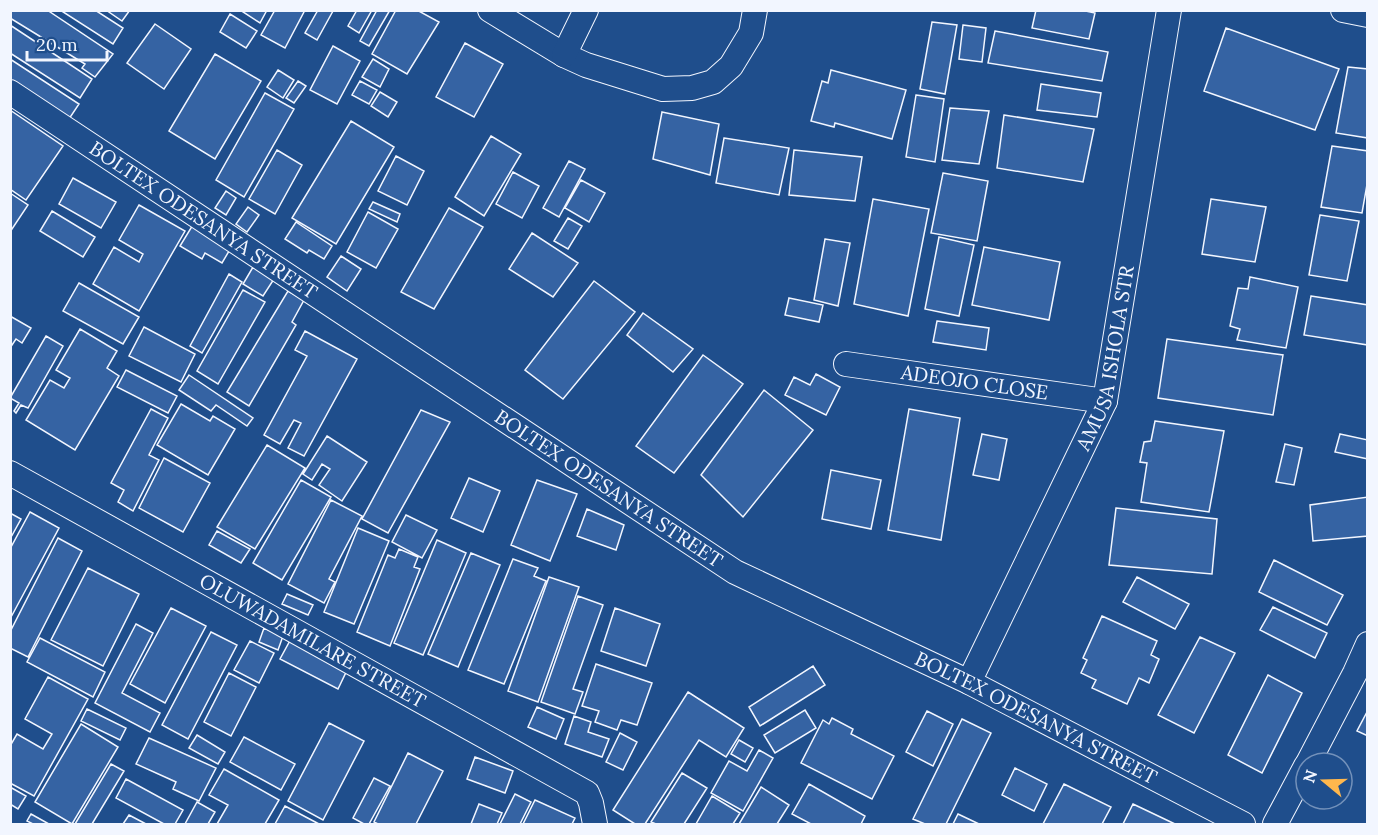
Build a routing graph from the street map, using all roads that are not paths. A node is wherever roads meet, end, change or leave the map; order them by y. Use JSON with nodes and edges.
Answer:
{"nodes":[{"id":1,"x":490,"y":10,"type":"edge"},
{"id":2,"x":586,"y":10,"type":"edge"},
{"id":3,"x":755,"y":10,"type":"edge"},
{"id":4,"x":1169,"y":10,"type":"edge"},
{"id":5,"x":1343,"y":10,"type":"edge"},
{"id":6,"x":1368,"y":15,"type":"edge"},
{"id":7,"x":564,"y":56,"type":"junction"},
{"id":8,"x":10,"y":92,"type":"edge"},
{"id":9,"x":846,"y":364,"type":"dead end"},
{"id":10,"x":1105,"y":401,"type":"junction"},
{"id":11,"x":10,"y":473,"type":"edge"},
{"id":12,"x":1368,"y":644,"type":"edge"},
{"id":13,"x":969,"y":682,"type":"junction"},
{"id":14,"x":1314,"y":751,"type":"edge"},
{"id":15,"x":1294,"y":789,"type":"edge"},
{"id":16,"x":595,"y":825,"type":"edge"},
{"id":17,"x":1244,"y":825,"type":"edge"},
{"id":18,"x":1275,"y":825,"type":"edge"}],
"edges":[{"from":1,"to":7,"type":"street"},
{"from":2,"to":7,"type":"street"},
{"from":3,"to":7,"type":"street"},
{"from":4,"to":10,"type":"street","name":"AMUSA ISHOLA STR"},
{"from":5,"to":6,"type":"street"},
{"from":8,"to":13,"type":"street","name":"BOLTEX ODESANYA STREET"},
{"from":9,"to":10,"type":"street","name":"ADEOJO CLOSE"},
{"from":10,"to":13,"type":"street","name":"AMUSA ISHOLA STR"},
{"from":11,"to":16,"type":"street","name":"OLUWADAMILARE STREET"},
{"from":12,"to":14,"type":"street"},
{"from":13,"to":17,"type":"street","name":"BOLTEX ODESANYA STREET"},
{"from":15,"to":18,"type":"street"}]}
